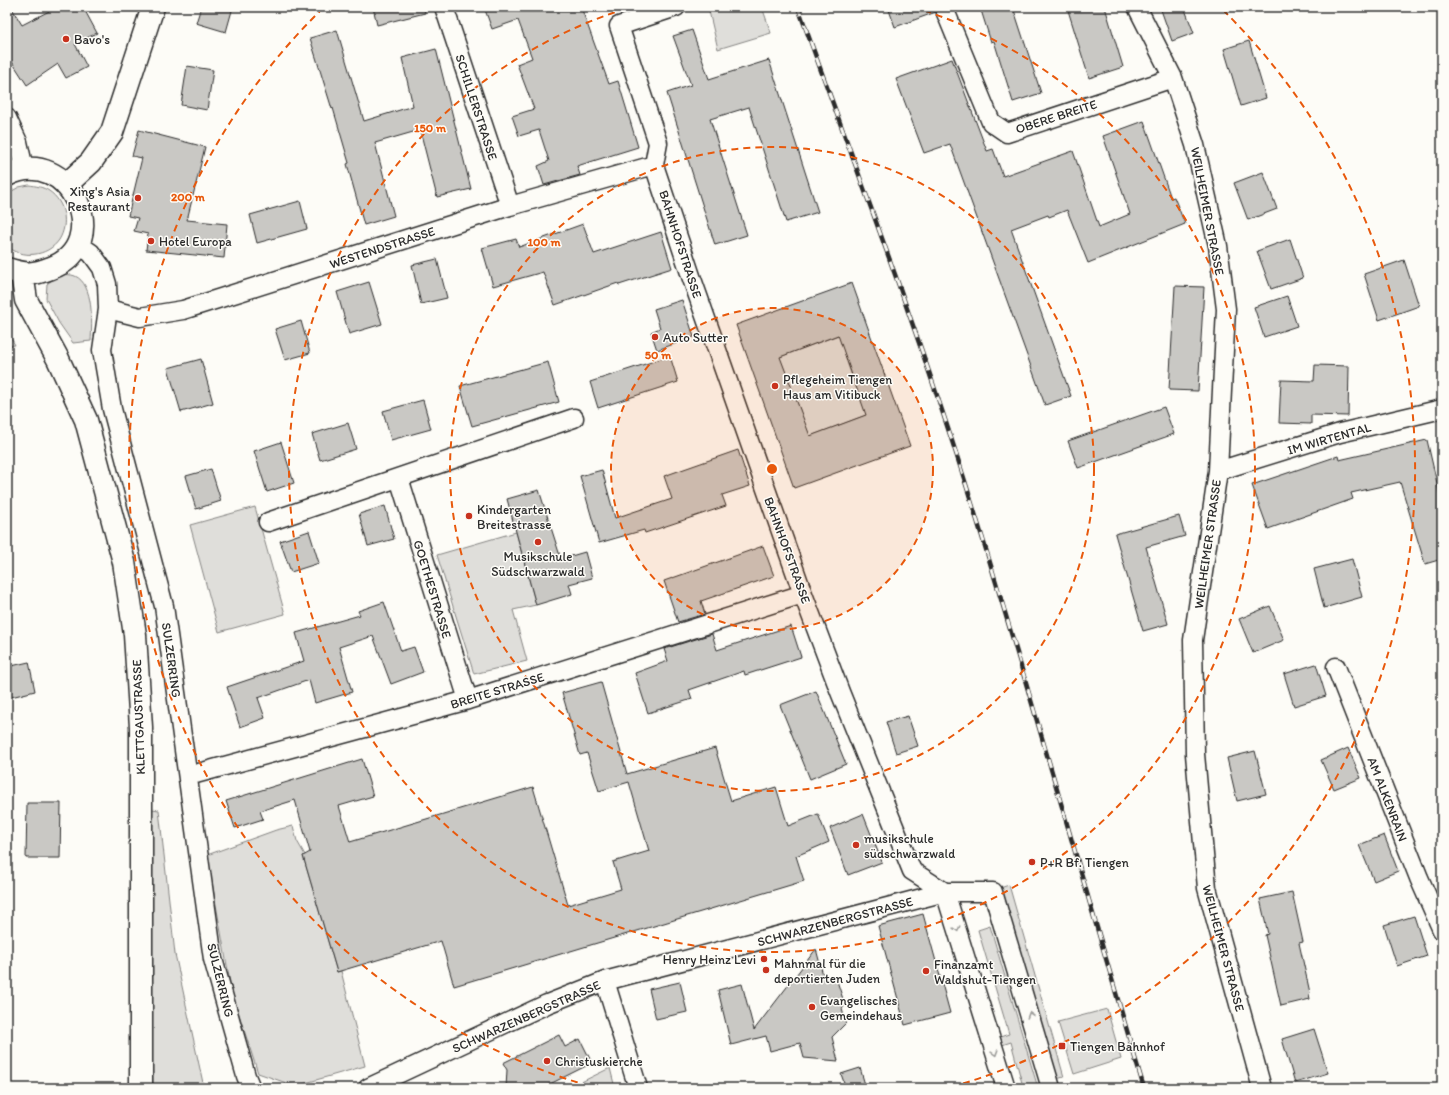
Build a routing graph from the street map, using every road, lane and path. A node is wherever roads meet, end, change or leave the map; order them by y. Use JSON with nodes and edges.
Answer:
{"nodes":[{"id":1,"x":153,"y":7,"type":"edge"},
{"id":2,"x":444,"y":7,"type":"edge"},
{"id":3,"x":948,"y":7,"type":"edge"},
{"id":4,"x":1137,"y":7,"type":"edge"},
{"id":5,"x":668,"y":8,"type":"edge"},
{"id":6,"x":1173,"y":78,"type":"junction"},
{"id":7,"x":7,"y":118,"type":"edge"},
{"id":8,"x":654,"y":165,"type":"junction"},
{"id":9,"x":16,"y":172,"type":"edge"},
{"id":10,"x":66,"y":185,"type":"junction"},
{"id":11,"x":510,"y":206,"type":"junction"},
{"id":12,"x":78,"y":244,"type":"junction"},
{"id":13,"x":15,"y":271,"type":"edge"},
{"id":14,"x":108,"y":309,"type":"junction"},
{"id":15,"x":1442,"y":408,"type":"edge"},
{"id":16,"x":574,"y":418,"type":"dead end"},
{"id":17,"x":1218,"y":471,"type":"junction"},
{"id":18,"x":398,"y":478,"type":"junction"},
{"id":19,"x":268,"y":522,"type":"dead end"},
{"id":20,"x":803,"y":594,"type":"junction"},
{"id":21,"x":1336,"y":667,"type":"dead end"},
{"id":22,"x":468,"y":700,"type":"junction"},
{"id":23,"x":188,"y":776,"type":"junction"},
{"id":24,"x":945,"y":892,"type":"junction"},
{"id":25,"x":1442,"y":930,"type":"edge"},
{"id":26,"x":605,"y":981,"type":"junction"},
{"id":27,"x":141,"y":1088,"type":"edge"},
{"id":28,"x":251,"y":1088,"type":"edge"},
{"id":29,"x":368,"y":1088,"type":"edge"},
{"id":30,"x":638,"y":1088,"type":"edge"},
{"id":31,"x":1006,"y":1088,"type":"edge"},
{"id":32,"x":1051,"y":1088,"type":"edge"},
{"id":33,"x":1262,"y":1088,"type":"edge"}],
"edges":[{"from":1,"to":10,"type":"main road"},
{"from":2,"to":11,"type":"street","name":"SCHILLERSTRASSE"},
{"from":3,"to":6,"type":"street","name":"OBERE BREITE"},
{"from":4,"to":6,"type":"street","name":"WEILHEIMER STRASSE"},
{"from":5,"to":8,"type":"street"},
{"from":6,"to":17,"type":"street","name":"WEILHEIMER STRASSE"},
{"from":7,"to":9,"type":"street"},
{"from":8,"to":11,"type":"street","name":"WESTENDSTRASSE"},
{"from":8,"to":20,"type":"street","name":"BAHNHOFSTRASSE"},
{"from":9,"to":10,"type":"main road"},
{"from":10,"to":12,"type":"main road"},
{"from":11,"to":14,"type":"street","name":"WESTENDSTRASSE"},
{"from":12,"to":13,"type":"main road"},
{"from":12,"to":14,"type":"street","name":"SULZERRING"},
{"from":13,"to":27,"type":"main road","name":"KLETTGAUSTRASSE"},
{"from":14,"to":23,"type":"street","name":"SULZERRING"},
{"from":15,"to":17,"type":"street","name":"IM WIRTENTAL"},
{"from":16,"to":18,"type":"street"},
{"from":17,"to":33,"type":"street","name":"WEILHEIMER STRASSE"},
{"from":18,"to":19,"type":"street"},
{"from":18,"to":22,"type":"street","name":"GOETHESTRASSE"},
{"from":20,"to":22,"type":"street","name":"BREITE STRASSE"},
{"from":20,"to":24,"type":"street","name":"BAHNHOFSTRASSE"},
{"from":21,"to":25,"type":"street","name":"AM ALKENRAIN"},
{"from":22,"to":23,"type":"street","name":"BREITE STRASSE"},
{"from":23,"to":28,"type":"street","name":"SULZERRING"},
{"from":24,"to":26,"type":"street","name":"SCHWARZENBERGSTRASSE"},
{"from":24,"to":31,"type":"street","one_way":true},
{"from":32,"to":24,"type":"street","one_way":true},
{"from":26,"to":29,"type":"street","name":"SCHWARZENBERGSTRASSE"},
{"from":26,"to":30,"type":"street"}]}
